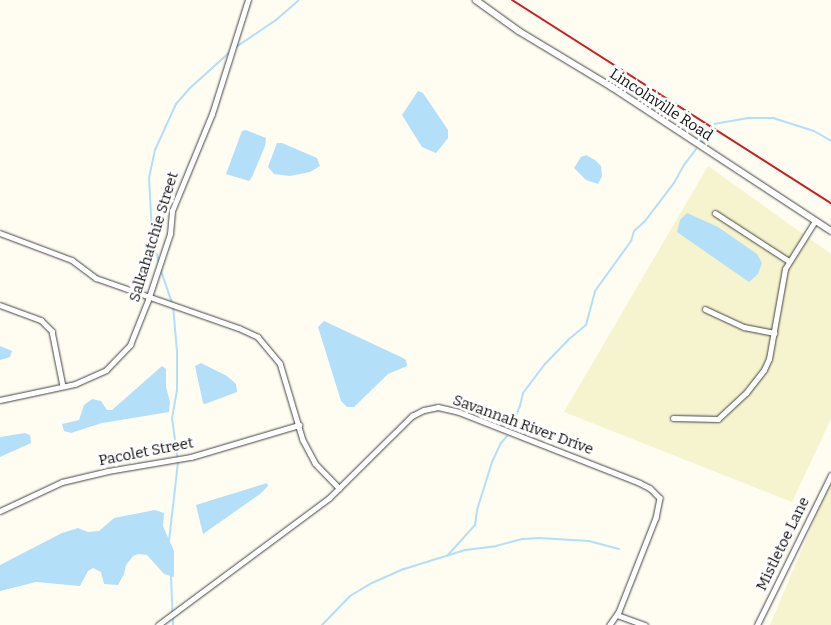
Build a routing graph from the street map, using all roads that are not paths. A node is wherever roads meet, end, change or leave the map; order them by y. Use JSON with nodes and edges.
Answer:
{"nodes":[{"id":1,"x":248,"y":0,"type":"edge"},
{"id":2,"x":476,"y":0,"type":"edge"},
{"id":3,"x":715,"y":213,"type":"dead end"},
{"id":4,"x":815,"y":221,"type":"junction"},
{"id":5,"x":831,"y":231,"type":"edge"},
{"id":6,"x":0,"y":233,"type":"edge"},
{"id":7,"x":789,"y":261,"type":"junction"},
{"id":8,"x":149,"y":297,"type":"junction"},
{"id":9,"x":0,"y":305,"type":"edge"},
{"id":10,"x":705,"y":309,"type":"dead end"},
{"id":11,"x":774,"y":333,"type":"junction"},
{"id":12,"x":64,"y":386,"type":"junction"},
{"id":13,"x":0,"y":400,"type":"edge"},
{"id":14,"x":672,"y":418,"type":"dead end"},
{"id":15,"x":299,"y":425,"type":"junction"},
{"id":16,"x":831,"y":474,"type":"edge"},
{"id":17,"x":339,"y":488,"type":"junction"},
{"id":18,"x":0,"y":511,"type":"edge"},
{"id":19,"x":617,"y":615,"type":"junction"},
{"id":20,"x":158,"y":625,"type":"edge"},
{"id":21,"x":610,"y":625,"type":"edge"},
{"id":22,"x":645,"y":625,"type":"edge"},
{"id":23,"x":757,"y":625,"type":"edge"}],
"edges":[{"from":1,"to":8,"type":"street","name":"Salkahatchie Street"},
{"from":2,"to":4,"type":"street","name":"Lincolnville Road"},
{"from":3,"to":7,"type":"street"},
{"from":4,"to":5,"type":"street","name":"Lincolnville Road"},
{"from":4,"to":7,"type":"street"},
{"from":6,"to":8,"type":"street"},
{"from":7,"to":11,"type":"street"},
{"from":8,"to":12,"type":"street","name":"Salkahatchie Street"},
{"from":8,"to":15,"type":"street"},
{"from":9,"to":12,"type":"street"},
{"from":10,"to":11,"type":"street"},
{"from":11,"to":14,"type":"street"},
{"from":12,"to":13,"type":"street","name":"Salkahatchie Street"},
{"from":15,"to":17,"type":"street"},
{"from":15,"to":18,"type":"street","name":"Pacolet Street"},
{"from":16,"to":23,"type":"street","name":"Mistletoe Lane"},
{"from":17,"to":19,"type":"street","name":"Savannah River Drive"},
{"from":17,"to":20,"type":"street","name":"Savannah River Drive"},
{"from":19,"to":21,"type":"street","name":"Savannah River Drive"},
{"from":19,"to":22,"type":"street"}]}
